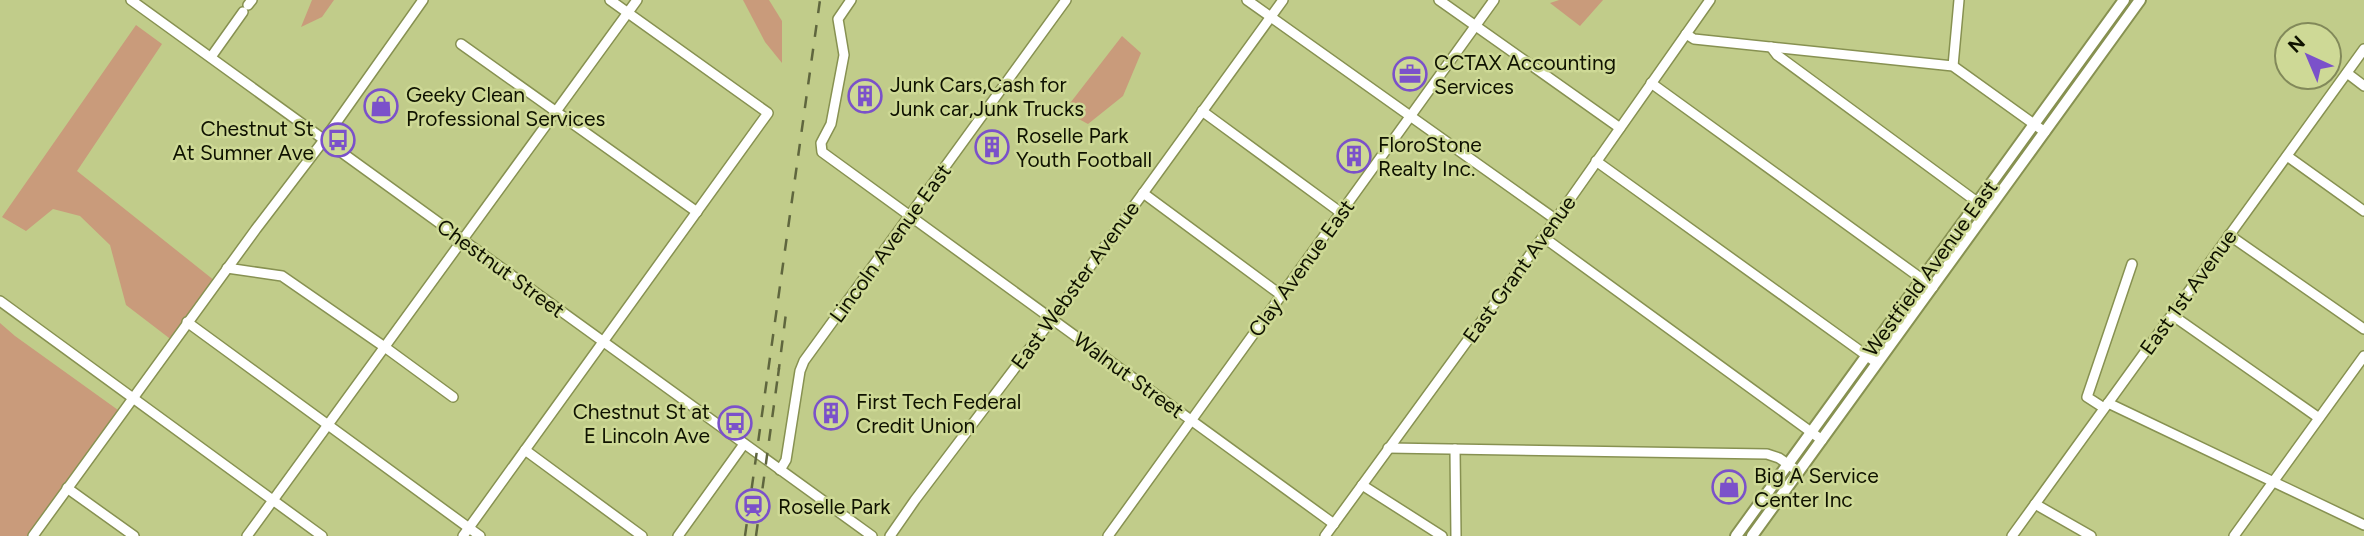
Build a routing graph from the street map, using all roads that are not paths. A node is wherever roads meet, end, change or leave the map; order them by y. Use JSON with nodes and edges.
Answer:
{"nodes":[{"id":1,"x":131,"y":0,"type":"edge"},
{"id":2,"x":423,"y":0,"type":"edge"},
{"id":3,"x":610,"y":0,"type":"edge"},
{"id":4,"x":637,"y":0,"type":"edge"},
{"id":5,"x":851,"y":0,"type":"edge"},
{"id":6,"x":1066,"y":0,"type":"edge"},
{"id":7,"x":1247,"y":0,"type":"edge"},
{"id":8,"x":1283,"y":0,"type":"edge"},
{"id":9,"x":1439,"y":0,"type":"edge"},
{"id":10,"x":1494,"y":0,"type":"edge"},
{"id":11,"x":1710,"y":0,"type":"edge"},
{"id":12,"x":1959,"y":0,"type":"edge"},
{"id":13,"x":2124,"y":0,"type":"edge"},
{"id":14,"x":2140,"y":0,"type":"edge"},
{"id":15,"x":248,"y":6,"type":"edge"},
{"id":16,"x":627,"y":13,"type":"junction"},
{"id":17,"x":1271,"y":17,"type":"junction"},
{"id":18,"x":1476,"y":27,"type":"junction"},
{"id":19,"x":1686,"y":34,"type":"junction"},
{"id":20,"x":461,"y":44,"type":"dead end"},
{"id":21,"x":1772,"y":47,"type":"junction"},
{"id":22,"x":2364,"y":49,"type":"edge"},
{"id":23,"x":2084,"y":55,"type":"junction"},
{"id":24,"x":211,"y":57,"type":"junction"},
{"id":25,"x":2095,"y":62,"type":"junction"},
{"id":26,"x":1953,"y":66,"type":"junction"},
{"id":27,"x":2347,"y":73,"type":"junction"},
{"id":28,"x":1651,"y":83,"type":"junction"},
{"id":29,"x":2364,"y":86,"type":"edge"},
{"id":30,"x":1202,"y":111,"type":"junction"},
{"id":31,"x":556,"y":113,"type":"junction"},
{"id":32,"x":1410,"y":116,"type":"junction"},
{"id":33,"x":2034,"y":124,"type":"junction"},
{"id":34,"x":1620,"y":128,"type":"junction"},
{"id":35,"x":2045,"y":132,"type":"junction"},
{"id":36,"x":324,"y":140,"type":"junction"},
{"id":37,"x":2287,"y":156,"type":"junction"},
{"id":38,"x":1596,"y":161,"type":"junction"},
{"id":39,"x":1143,"y":193,"type":"junction"},
{"id":40,"x":1978,"y":202,"type":"junction"},
{"id":41,"x":1988,"y":210,"type":"junction"},
{"id":42,"x":2364,"y":211,"type":"edge"},
{"id":43,"x":697,"y":212,"type":"junction"},
{"id":44,"x":1340,"y":212,"type":"junction"},
{"id":45,"x":910,"y":216,"type":"junction"},
{"id":46,"x":1555,"y":219,"type":"junction"},
{"id":47,"x":2230,"y":235,"type":"junction"},
{"id":48,"x":1543,"y":237,"type":"junction"},
{"id":49,"x":463,"y":241,"type":"junction"},
{"id":50,"x":2132,"y":264,"type":"dead end"},
{"id":51,"x":227,"y":268,"type":"junction"},
{"id":52,"x":1922,"y":279,"type":"junction"},
{"id":53,"x":1933,"y":287,"type":"junction"},
{"id":54,"x":1281,"y":295,"type":"junction"},
{"id":55,"x":0,"y":301,"type":"edge"},
{"id":56,"x":2172,"y":315,"type":"junction"},
{"id":57,"x":1052,"y":319,"type":"junction"},
{"id":58,"x":187,"y":322,"type":"junction"},
{"id":59,"x":2364,"y":329,"type":"edge"},
{"id":60,"x":604,"y":342,"type":"junction"},
{"id":61,"x":386,"y":348,"type":"junction"},
{"id":62,"x":1866,"y":355,"type":"junction"},
{"id":63,"x":2364,"y":356,"type":"edge"},
{"id":64,"x":1877,"y":363,"type":"junction"},
{"id":65,"x":453,"y":397,"type":"dead end"},
{"id":66,"x":132,"y":398,"type":"junction"},
{"id":67,"x":2106,"y":405,"type":"junction"},
{"id":68,"x":2319,"y":418,"type":"junction"},
{"id":69,"x":1191,"y":420,"type":"junction"},
{"id":70,"x":329,"y":425,"type":"junction"},
{"id":71,"x":1811,"y":432,"type":"junction"},
{"id":72,"x":1822,"y":440,"type":"junction"},
{"id":73,"x":744,"y":444,"type":"junction"},
{"id":74,"x":1388,"y":449,"type":"junction"},
{"id":75,"x":1455,"y":449,"type":"junction"},
{"id":76,"x":525,"y":450,"type":"junction"},
{"id":77,"x":1788,"y":464,"type":"junction"},
{"id":78,"x":780,"y":470,"type":"junction"},
{"id":79,"x":1799,"y":472,"type":"junction"},
{"id":80,"x":2273,"y":481,"type":"junction"},
{"id":81,"x":1362,"y":485,"type":"junction"},
{"id":82,"x":67,"y":488,"type":"junction"},
{"id":83,"x":273,"y":500,"type":"junction"},
{"id":84,"x":2035,"y":504,"type":"junction"},
{"id":85,"x":1334,"y":524,"type":"junction"},
{"id":86,"x":2364,"y":525,"type":"edge"},
{"id":87,"x":469,"y":527,"type":"junction"},
{"id":88,"x":33,"y":536,"type":"edge"},
{"id":89,"x":134,"y":536,"type":"edge"},
{"id":90,"x":247,"y":536,"type":"edge"},
{"id":91,"x":322,"y":536,"type":"edge"},
{"id":92,"x":463,"y":536,"type":"edge"},
{"id":93,"x":480,"y":536,"type":"edge"},
{"id":94,"x":642,"y":536,"type":"edge"},
{"id":95,"x":678,"y":536,"type":"edge"},
{"id":96,"x":872,"y":536,"type":"edge"},
{"id":97,"x":890,"y":536,"type":"edge"},
{"id":98,"x":1108,"y":536,"type":"edge"},
{"id":99,"x":1325,"y":536,"type":"edge"},
{"id":100,"x":1442,"y":536,"type":"edge"},
{"id":101,"x":1456,"y":536,"type":"edge"},
{"id":102,"x":1735,"y":536,"type":"edge"},
{"id":103,"x":1752,"y":536,"type":"edge"},
{"id":104,"x":2012,"y":536,"type":"edge"},
{"id":105,"x":2091,"y":536,"type":"edge"},
{"id":106,"x":2234,"y":536,"type":"edge"}],
"edges":[{"from":1,"to":24,"type":"street","name":"Chestnut Street"},
{"from":2,"to":36,"type":"street"},
{"from":3,"to":16,"type":"street"},
{"from":4,"to":16,"type":"street"},
{"from":5,"to":45,"type":"street","name":"Walnut Street"},
{"from":6,"to":45,"type":"street","name":"Lincoln Avenue East"},
{"from":7,"to":17,"type":"street"},
{"from":8,"to":17,"type":"street","name":"East Webster Avenue"},
{"from":9,"to":18,"type":"street"},
{"from":10,"to":18,"type":"street","name":"Clay Avenue East"},
{"from":11,"to":19,"type":"street","name":"East Grant Avenue"},
{"from":12,"to":26,"type":"street"},
{"from":13,"to":23,"type":"main road","name":"Westfield Avenue East"},
{"from":14,"to":25,"type":"main road","name":"Westfield Avenue East"},
{"from":15,"to":24,"type":"street"},
{"from":16,"to":31,"type":"street"},
{"from":16,"to":43,"type":"street"},
{"from":17,"to":30,"type":"street","name":"East Webster Avenue"},
{"from":17,"to":32,"type":"street"},
{"from":18,"to":32,"type":"street","name":"Clay Avenue East"},
{"from":18,"to":34,"type":"street"},
{"from":19,"to":21,"type":"street"},
{"from":19,"to":28,"type":"street","name":"East Grant Avenue"},
{"from":20,"to":31,"type":"street"},
{"from":21,"to":26,"type":"street"},
{"from":21,"to":40,"type":"street"},
{"from":22,"to":27,"type":"street","name":"East 1st Avenue"},
{"from":23,"to":25,"type":"main road"},
{"from":23,"to":33,"type":"main road","name":"Westfield Avenue East"},
{"from":24,"to":36,"type":"street","name":"Chestnut Street"},
{"from":25,"to":35,"type":"main road","name":"Westfield Avenue East"},
{"from":26,"to":33,"type":"street"},
{"from":27,"to":29,"type":"street"},
{"from":27,"to":37,"type":"street","name":"East 1st Avenue"},
{"from":28,"to":34,"type":"street","name":"East Grant Avenue"},
{"from":28,"to":52,"type":"street"},
{"from":30,"to":39,"type":"street","name":"East Webster Avenue"},
{"from":30,"to":44,"type":"street"},
{"from":31,"to":43,"type":"street"},
{"from":31,"to":49,"type":"street"},
{"from":32,"to":44,"type":"street","name":"Clay Avenue East"},
{"from":32,"to":46,"type":"street"},
{"from":33,"to":35,"type":"street"},
{"from":33,"to":40,"type":"main road","name":"Westfield Avenue East"},
{"from":34,"to":38,"type":"street","name":"East Grant Avenue"},
{"from":35,"to":41,"type":"main road","name":"Westfield Avenue East"},
{"from":36,"to":49,"type":"street","name":"Chestnut Street"},
{"from":36,"to":51,"type":"street"},
{"from":37,"to":42,"type":"street"},
{"from":37,"to":47,"type":"street","name":"East 1st Avenue"},
{"from":38,"to":46,"type":"street","name":"East Grant Avenue"},
{"from":38,"to":62,"type":"street"},
{"from":39,"to":54,"type":"street"},
{"from":39,"to":57,"type":"street","name":"East Webster Avenue"},
{"from":40,"to":41,"type":"street"},
{"from":40,"to":52,"type":"main road","name":"Westfield Avenue East"},
{"from":41,"to":53,"type":"main road","name":"Westfield Avenue East"},
{"from":43,"to":60,"type":"street"},
{"from":44,"to":54,"type":"street","name":"Clay Avenue East"},
{"from":45,"to":57,"type":"street","name":"Walnut Street"},
{"from":45,"to":78,"type":"street","name":"Lincoln Avenue East"},
{"from":46,"to":48,"type":"street","name":"East Grant Avenue"},
{"from":47,"to":56,"type":"street","name":"East 1st Avenue"},
{"from":47,"to":59,"type":"street"},
{"from":48,"to":71,"type":"street"},
{"from":48,"to":74,"type":"street","name":"East Grant Avenue"},
{"from":49,"to":60,"type":"street","name":"Chestnut Street"},
{"from":49,"to":61,"type":"street"},
{"from":50,"to":67,"type":"street"},
{"from":51,"to":58,"type":"street"},
{"from":51,"to":61,"type":"street"},
{"from":52,"to":53,"type":"street"},
{"from":52,"to":62,"type":"main road","name":"Westfield Avenue East"},
{"from":53,"to":64,"type":"main road","name":"Westfield Avenue East"},
{"from":54,"to":69,"type":"street","name":"Clay Avenue East"},
{"from":55,"to":66,"type":"street"},
{"from":56,"to":67,"type":"street","name":"East 1st Avenue"},
{"from":56,"to":68,"type":"street"},
{"from":57,"to":69,"type":"street","name":"Walnut Street"},
{"from":57,"to":97,"type":"street","name":"East Webster Avenue"},
{"from":58,"to":66,"type":"street"},
{"from":58,"to":70,"type":"street"},
{"from":60,"to":73,"type":"street","name":"Chestnut Street"},
{"from":60,"to":76,"type":"street"},
{"from":61,"to":65,"type":"street"},
{"from":61,"to":70,"type":"street"},
{"from":62,"to":64,"type":"street"},
{"from":62,"to":71,"type":"main road","name":"Westfield Avenue East"},
{"from":63,"to":68,"type":"street"},
{"from":64,"to":72,"type":"main road","name":"Westfield Avenue East"},
{"from":66,"to":82,"type":"street"},
{"from":66,"to":83,"type":"street"},
{"from":67,"to":80,"type":"street"},
{"from":67,"to":84,"type":"street","name":"East 1st Avenue"},
{"from":68,"to":80,"type":"street"},
{"from":69,"to":85,"type":"street","name":"Walnut Street"},
{"from":69,"to":98,"type":"street","name":"Clay Avenue East"},
{"from":70,"to":83,"type":"street"},
{"from":70,"to":87,"type":"street"},
{"from":71,"to":72,"type":"street"},
{"from":71,"to":77,"type":"main road","name":"Westfield Avenue East"},
{"from":72,"to":79,"type":"main road","name":"Westfield Avenue East"},
{"from":73,"to":78,"type":"street","name":"Chestnut Street"},
{"from":73,"to":95,"type":"street"},
{"from":74,"to":75,"type":"street"},
{"from":74,"to":81,"type":"street","name":"East Grant Avenue"},
{"from":75,"to":77,"type":"street"},
{"from":75,"to":101,"type":"street"},
{"from":76,"to":87,"type":"street"},
{"from":76,"to":94,"type":"street"},
{"from":77,"to":79,"type":"street"},
{"from":77,"to":102,"type":"main road","name":"Westfield Avenue East"},
{"from":78,"to":96,"type":"street","name":"Chestnut Street"},
{"from":79,"to":103,"type":"main road","name":"Westfield Avenue East"},
{"from":80,"to":86,"type":"street"},
{"from":80,"to":106,"type":"street"},
{"from":81,"to":85,"type":"street","name":"East Grant Avenue"},
{"from":81,"to":100,"type":"street"},
{"from":82,"to":88,"type":"street"},
{"from":82,"to":89,"type":"street"},
{"from":83,"to":90,"type":"street"},
{"from":83,"to":91,"type":"street"},
{"from":84,"to":104,"type":"street","name":"East 1st Avenue"},
{"from":84,"to":105,"type":"street"},
{"from":85,"to":99,"type":"street","name":"East Grant Avenue"},
{"from":87,"to":92,"type":"street"},
{"from":87,"to":93,"type":"street"}]}
